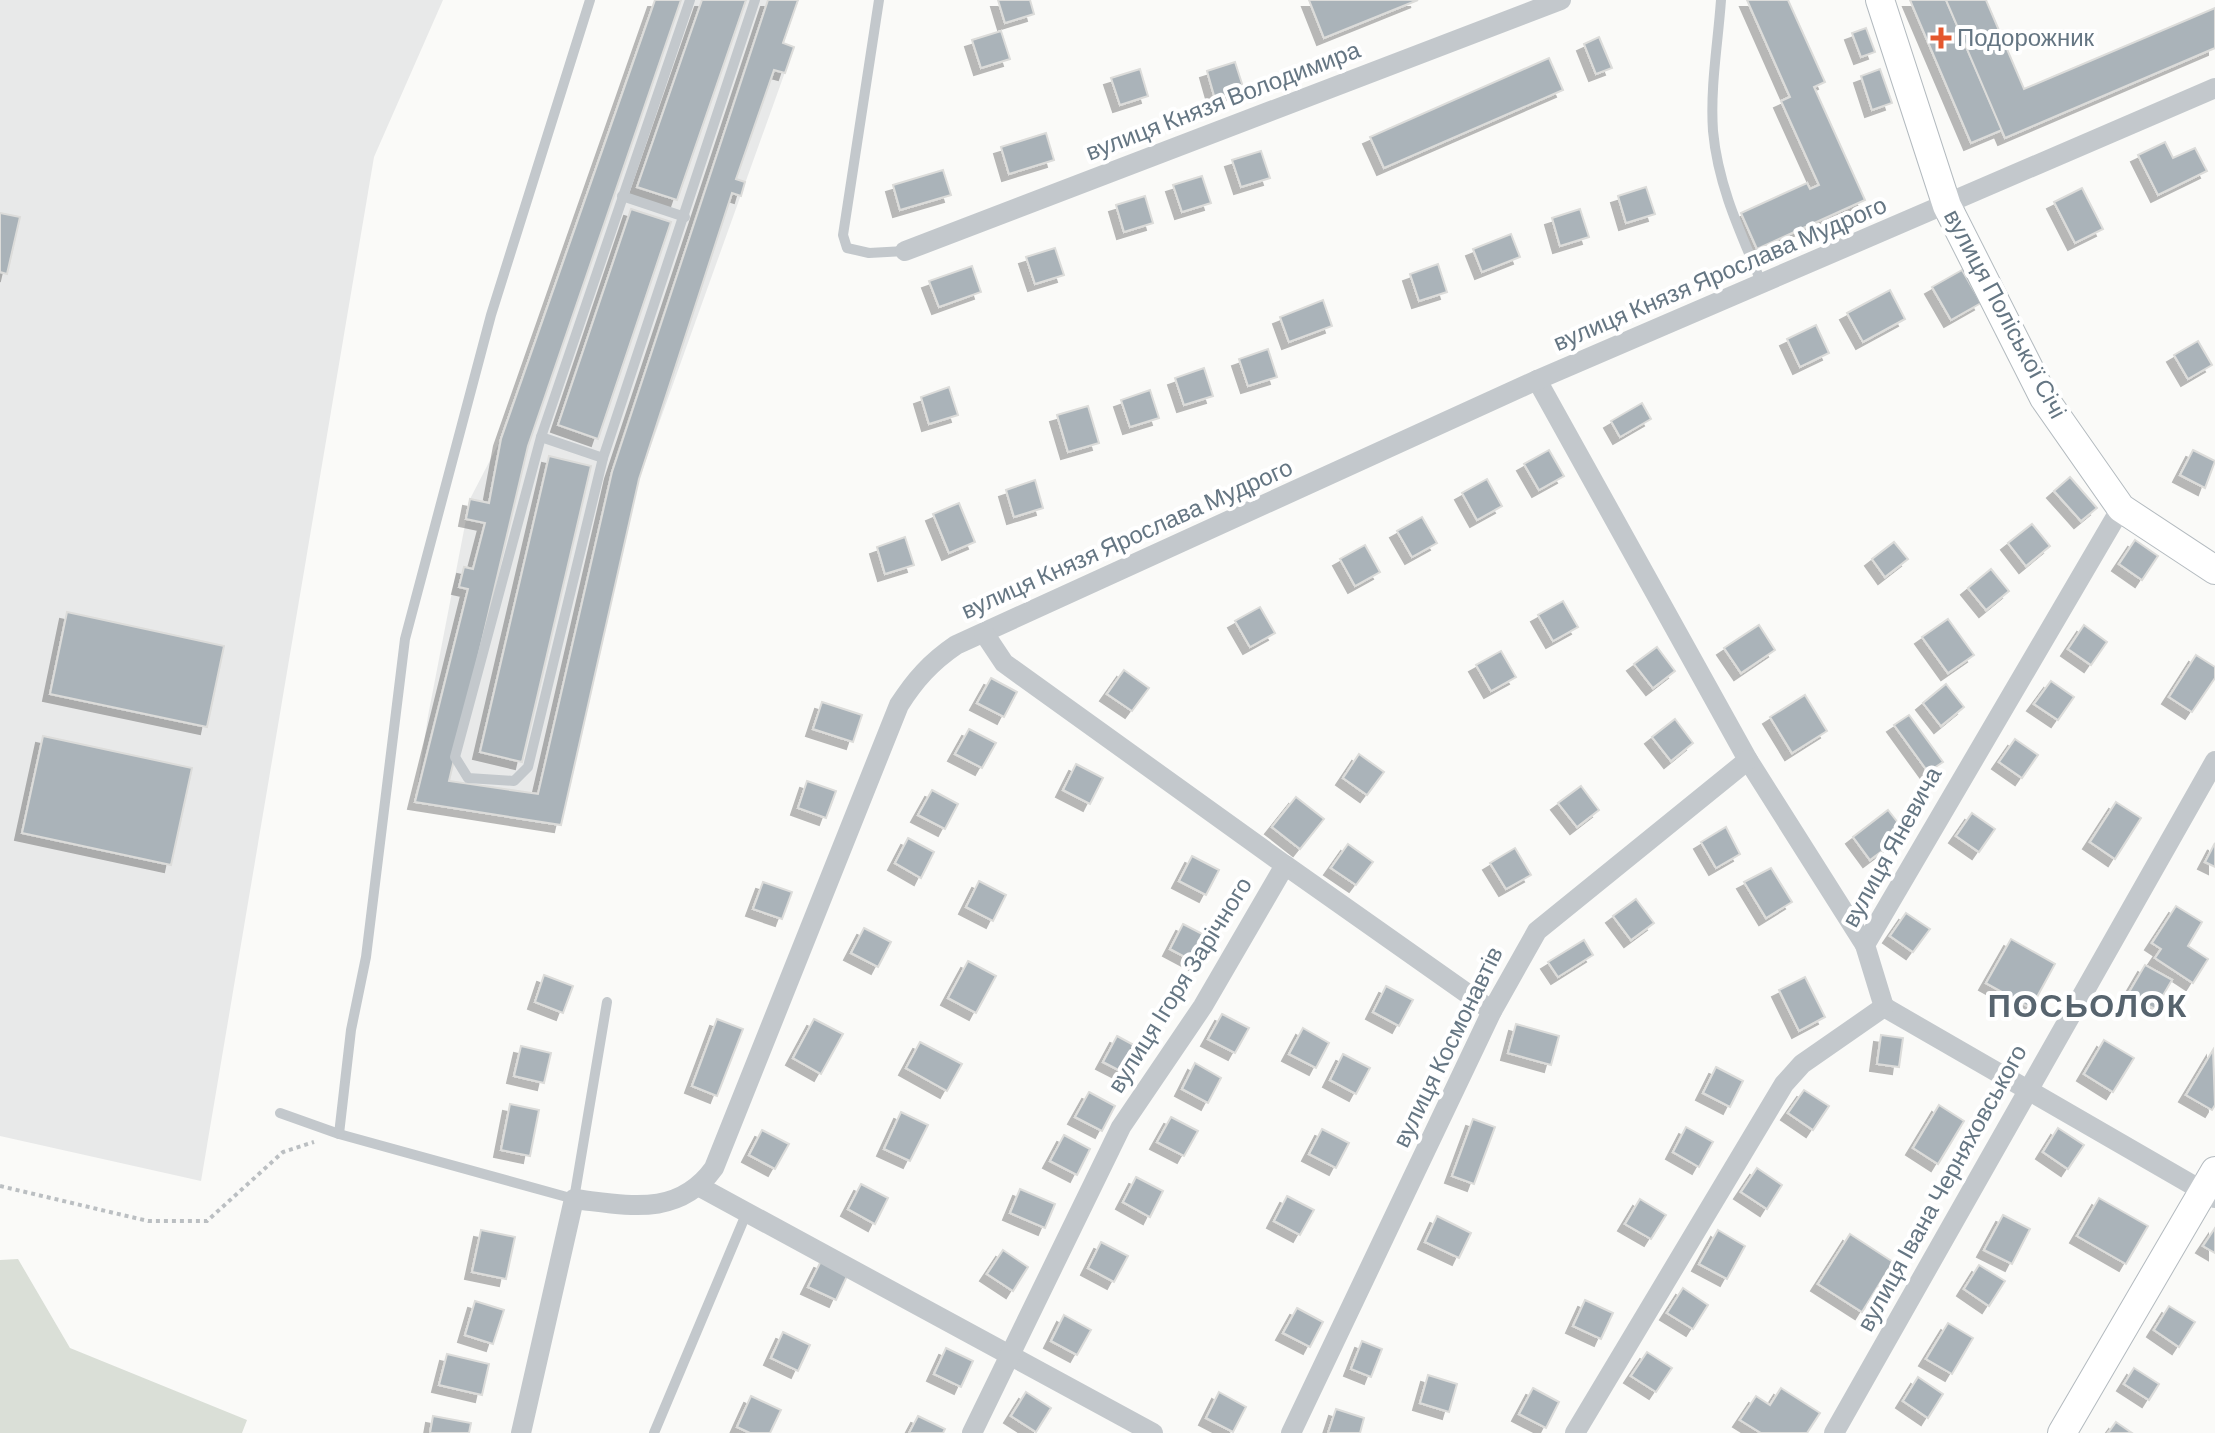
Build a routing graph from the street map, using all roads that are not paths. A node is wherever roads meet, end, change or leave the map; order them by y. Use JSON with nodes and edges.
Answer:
{"nodes":[{"id":1,"x":590,"y":0,"type":"edge"},
{"id":2,"x":690,"y":0,"type":"edge"},
{"id":3,"x":755,"y":0,"type":"edge"},
{"id":4,"x":879,"y":0,"type":"edge"},
{"id":5,"x":1561,"y":0,"type":"edge"},
{"id":6,"x":1721,"y":0,"type":"edge"},
{"id":7,"x":1880,"y":0,"type":"edge"},
{"id":8,"x":2215,"y":88,"type":"edge"},
{"id":9,"x":622,"y":196,"type":"junction"},
{"id":10,"x":1947,"y":206,"type":"junction"},
{"id":11,"x":685,"y":217,"type":"junction"},
{"id":12,"x":905,"y":251,"type":"joint"},
{"id":13,"x":1762,"y":284,"type":"junction"},
{"id":14,"x":1537,"y":380,"type":"junction"},
{"id":15,"x":541,"y":437,"type":"junction"},
{"id":16,"x":603,"y":458,"type":"junction"},
{"id":17,"x":2121,"y":508,"type":"junction"},
{"id":18,"x":2215,"y":570,"type":"edge"},
{"id":19,"x":984,"y":633,"type":"junction"},
{"id":20,"x":1748,"y":760,"type":"junction"},
{"id":21,"x":2215,"y":761,"type":"edge"},
{"id":22,"x":1285,"y":865,"type":"junction"},
{"id":23,"x":1865,"y":945,"type":"junction"},
{"id":24,"x":607,"y":1002,"type":"dead end"},
{"id":25,"x":1884,"y":1007,"type":"junction"},
{"id":26,"x":1492,"y":1011,"type":"junction"},
{"id":27,"x":2027,"y":1091,"type":"junction"},
{"id":28,"x":280,"y":1113,"type":"dead end"},
{"id":29,"x":339,"y":1134,"type":"junction"},
{"id":30,"x":700,"y":1187,"type":"junction"},
{"id":31,"x":2211,"y":1187,"type":"edge"},
{"id":32,"x":574,"y":1199,"type":"junction"},
{"id":33,"x":747,"y":1212,"type":"junction"},
{"id":34,"x":1009,"y":1356,"type":"junction"},
{"id":35,"x":521,"y":1433,"type":"edge"},
{"id":36,"x":654,"y":1433,"type":"edge"},
{"id":37,"x":972,"y":1433,"type":"edge"},
{"id":38,"x":1153,"y":1433,"type":"edge"},
{"id":39,"x":1291,"y":1433,"type":"edge"},
{"id":40,"x":1575,"y":1433,"type":"edge"},
{"id":41,"x":1834,"y":1433,"type":"edge"},
{"id":42,"x":2062,"y":1433,"type":"edge"}],
"edges":[{"from":1,"to":29,"type":"lane"},
{"from":2,"to":9,"type":"lane"},
{"from":3,"to":11,"type":"lane"},
{"from":4,"to":12,"type":"lane"},
{"from":5,"to":12,"type":"street","name":"вулиця Князя Володимира"},
{"from":6,"to":13,"type":"lane"},
{"from":7,"to":10,"type":"street","name":"вулиця Поліської Січі"},
{"from":8,"to":10,"type":"street","name":"вулиця Князя Ярослава Мудрого"},
{"from":9,"to":11,"type":"lane"},
{"from":9,"to":15,"type":"lane"},
{"from":10,"to":13,"type":"street","name":"вулиця Князя Ярослава Мудрого"},
{"from":10,"to":17,"type":"street","name":"вулиця Поліської Січі"},
{"from":11,"to":16,"type":"lane"},
{"from":13,"to":14,"type":"street","name":"вулиця Князя Ярослава Мудрого"},
{"from":14,"to":19,"type":"street","name":"вулиця Князя Ярослава Мудрого"},
{"from":14,"to":20,"type":"street"},
{"from":15,"to":16,"type":"lane"},
{"from":15,"to":16,"type":"lane"},
{"from":17,"to":18,"type":"street","name":"вулиця Поліської Січі"},
{"from":17,"to":23,"type":"street","name":"вулиця Яневича"},
{"from":19,"to":22,"type":"street","name":"вулиця Ігоря Зарічного"},
{"from":19,"to":30,"type":"street","name":"вулиця Князя Ярослава Мудрого"},
{"from":20,"to":23,"type":"street"},
{"from":20,"to":26,"type":"street","name":"вулиця Космонавтів"},
{"from":21,"to":27,"type":"street","name":"вулиця Івана Черняховського"},
{"from":22,"to":26,"type":"street"},
{"from":22,"to":34,"type":"street","name":"вулиця Ігоря Зарічного"},
{"from":23,"to":25,"type":"street","name":"вулиця Яневича"},
{"from":24,"to":32,"type":"lane"},
{"from":25,"to":27,"type":"street"},
{"from":25,"to":40,"type":"street"},
{"from":26,"to":39,"type":"street","name":"вулиця Космонавтів"},
{"from":27,"to":31,"type":"street"},
{"from":27,"to":41,"type":"street","name":"вулиця Івана Черняховського"},
{"from":28,"to":29,"type":"lane"},
{"from":29,"to":32,"type":"lane"},
{"from":30,"to":32,"type":"street"},
{"from":30,"to":33,"type":"street"},
{"from":31,"to":42,"type":"street"},
{"from":32,"to":35,"type":"street"},
{"from":33,"to":34,"type":"street"},
{"from":33,"to":36,"type":"lane"},
{"from":34,"to":37,"type":"street","name":"вулиця Ігоря Зарічного"},
{"from":34,"to":38,"type":"street"}]}
